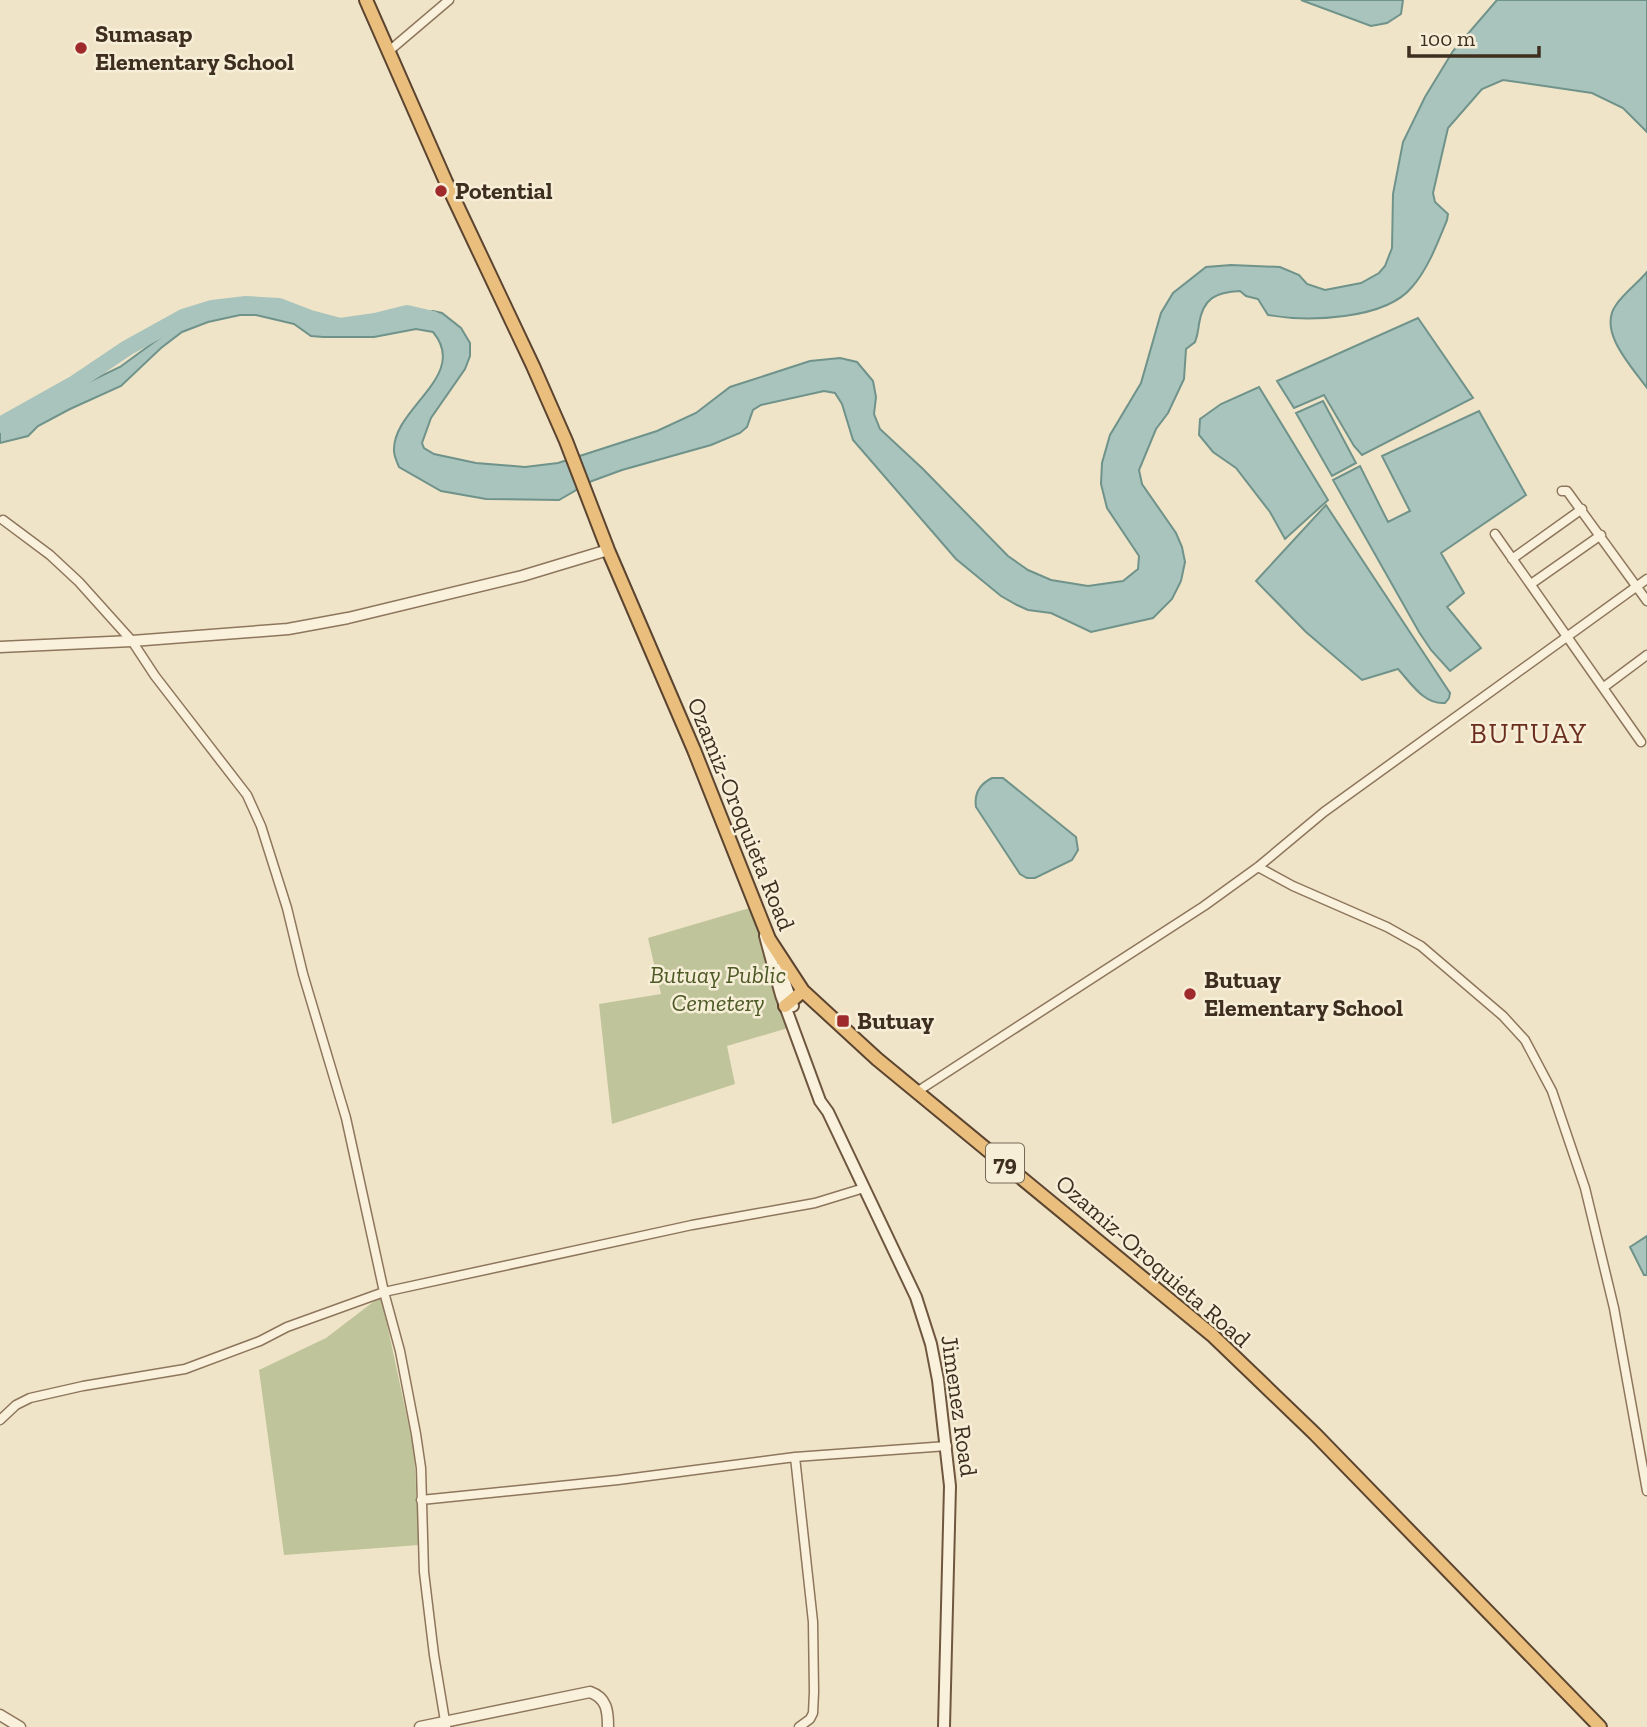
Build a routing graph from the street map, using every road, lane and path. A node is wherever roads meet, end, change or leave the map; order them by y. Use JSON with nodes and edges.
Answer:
{"nodes":[{"id":1,"x":366,"y":0,"type":"edge"},
{"id":2,"x":449,"y":0,"type":"edge"},
{"id":3,"x":389,"y":51,"type":"junction"},
{"id":4,"x":1562,"y":491,"type":"dead end"},
{"id":5,"x":1582,"y":509,"type":"junction"},
{"id":6,"x":2,"y":520,"type":"dead end"},
{"id":7,"x":1496,"y":534,"type":"dead end"},
{"id":8,"x":1601,"y":535,"type":"junction"},
{"id":9,"x":608,"y":550,"type":"junction"},
{"id":10,"x":1512,"y":559,"type":"junction"},
{"id":11,"x":1647,"y":579,"type":"edge"},
{"id":12,"x":1531,"y":584,"type":"junction"},
{"id":13,"x":1636,"y":586,"type":"junction"},
{"id":14,"x":1647,"y":601,"type":"edge"},
{"id":15,"x":1569,"y":636,"type":"junction"},
{"id":16,"x":132,"y":641,"type":"junction"},
{"id":17,"x":0,"y":647,"type":"edge"},
{"id":18,"x":1647,"y":655,"type":"edge"},
{"id":19,"x":1604,"y":687,"type":"junction"},
{"id":20,"x":1641,"y":742,"type":"dead end"},
{"id":21,"x":1258,"y":867,"type":"junction"},
{"id":22,"x":761,"y":922,"type":"junction"},
{"id":23,"x":775,"y":951,"type":"junction"},
{"id":24,"x":803,"y":990,"type":"junction"},
{"id":25,"x":788,"y":1003,"type":"junction"},
{"id":26,"x":918,"y":1091,"type":"junction"},
{"id":27,"x":864,"y":1188,"type":"junction"},
{"id":28,"x":384,"y":1292,"type":"junction"},
{"id":29,"x":0,"y":1420,"type":"edge"},
{"id":30,"x":947,"y":1446,"type":"junction"},
{"id":31,"x":795,"y":1457,"type":"junction"},
{"id":32,"x":1647,"y":1491,"type":"edge"},
{"id":33,"x":421,"y":1500,"type":"junction"},
{"id":34,"x":0,"y":1715,"type":"edge"},
{"id":35,"x":446,"y":1725,"type":"edge"},
{"id":36,"x":20,"y":1727,"type":"edge"},
{"id":37,"x":421,"y":1727,"type":"edge"},
{"id":38,"x":608,"y":1727,"type":"edge"},
{"id":39,"x":799,"y":1727,"type":"edge"},
{"id":40,"x":944,"y":1727,"type":"edge"},
{"id":41,"x":1600,"y":1727,"type":"edge"}],
"edges":[{"from":1,"to":3,"type":"highway","name":"Ozamiz-Oroquieta Road","number":"79"},
{"from":2,"to":3,"type":"street"},
{"from":3,"to":9,"type":"highway","name":"Ozamiz-Oroquieta Road","number":"79"},
{"from":4,"to":5,"type":"street"},
{"from":5,"to":8,"type":"street"},
{"from":5,"to":10,"type":"street"},
{"from":6,"to":16,"type":"street"},
{"from":7,"to":10,"type":"street"},
{"from":8,"to":12,"type":"street"},
{"from":8,"to":13,"type":"street"},
{"from":9,"to":16,"type":"street"},
{"from":9,"to":22,"type":"highway","name":"Ozamiz-Oroquieta Road","number":"79"},
{"from":10,"to":12,"type":"street"},
{"from":11,"to":13,"type":"street"},
{"from":12,"to":15,"type":"street"},
{"from":13,"to":14,"type":"street"},
{"from":13,"to":15,"type":"street"},
{"from":15,"to":19,"type":"street"},
{"from":15,"to":21,"type":"street"},
{"from":16,"to":17,"type":"street"},
{"from":16,"to":28,"type":"street"},
{"from":18,"to":19,"type":"street"},
{"from":19,"to":20,"type":"street"},
{"from":21,"to":26,"type":"street"},
{"from":21,"to":32,"type":"street"},
{"from":22,"to":23,"type":"highway","name":"Ozamiz-Oroquieta Road","number":"79"},
{"from":22,"to":25,"type":"main road","name":"Jimenez Road"},
{"from":23,"to":24,"type":"highway","name":"Ozamiz-Oroquieta Road","number":"79"},
{"from":23,"to":25,"type":"main road","name":"Jimenez Road"},
{"from":24,"to":25,"type":"highway"},
{"from":24,"to":26,"type":"highway","name":"Ozamiz-Oroquieta Road","number":"79"},
{"from":25,"to":27,"type":"main road","name":"Jimenez Road"},
{"from":26,"to":41,"type":"highway","name":"Ozamiz-Oroquieta Road","number":"79"},
{"from":27,"to":28,"type":"street"},
{"from":27,"to":30,"type":"main road","name":"Jimenez Road"},
{"from":28,"to":29,"type":"street"},
{"from":28,"to":33,"type":"street"},
{"from":30,"to":31,"type":"street"},
{"from":30,"to":40,"type":"main road","name":"Jimenez Road"},
{"from":31,"to":33,"type":"street"},
{"from":31,"to":39,"type":"street"},
{"from":33,"to":35,"type":"street"},
{"from":34,"to":36,"type":"street"},
{"from":35,"to":37,"type":"street"},
{"from":35,"to":38,"type":"street"}]}
